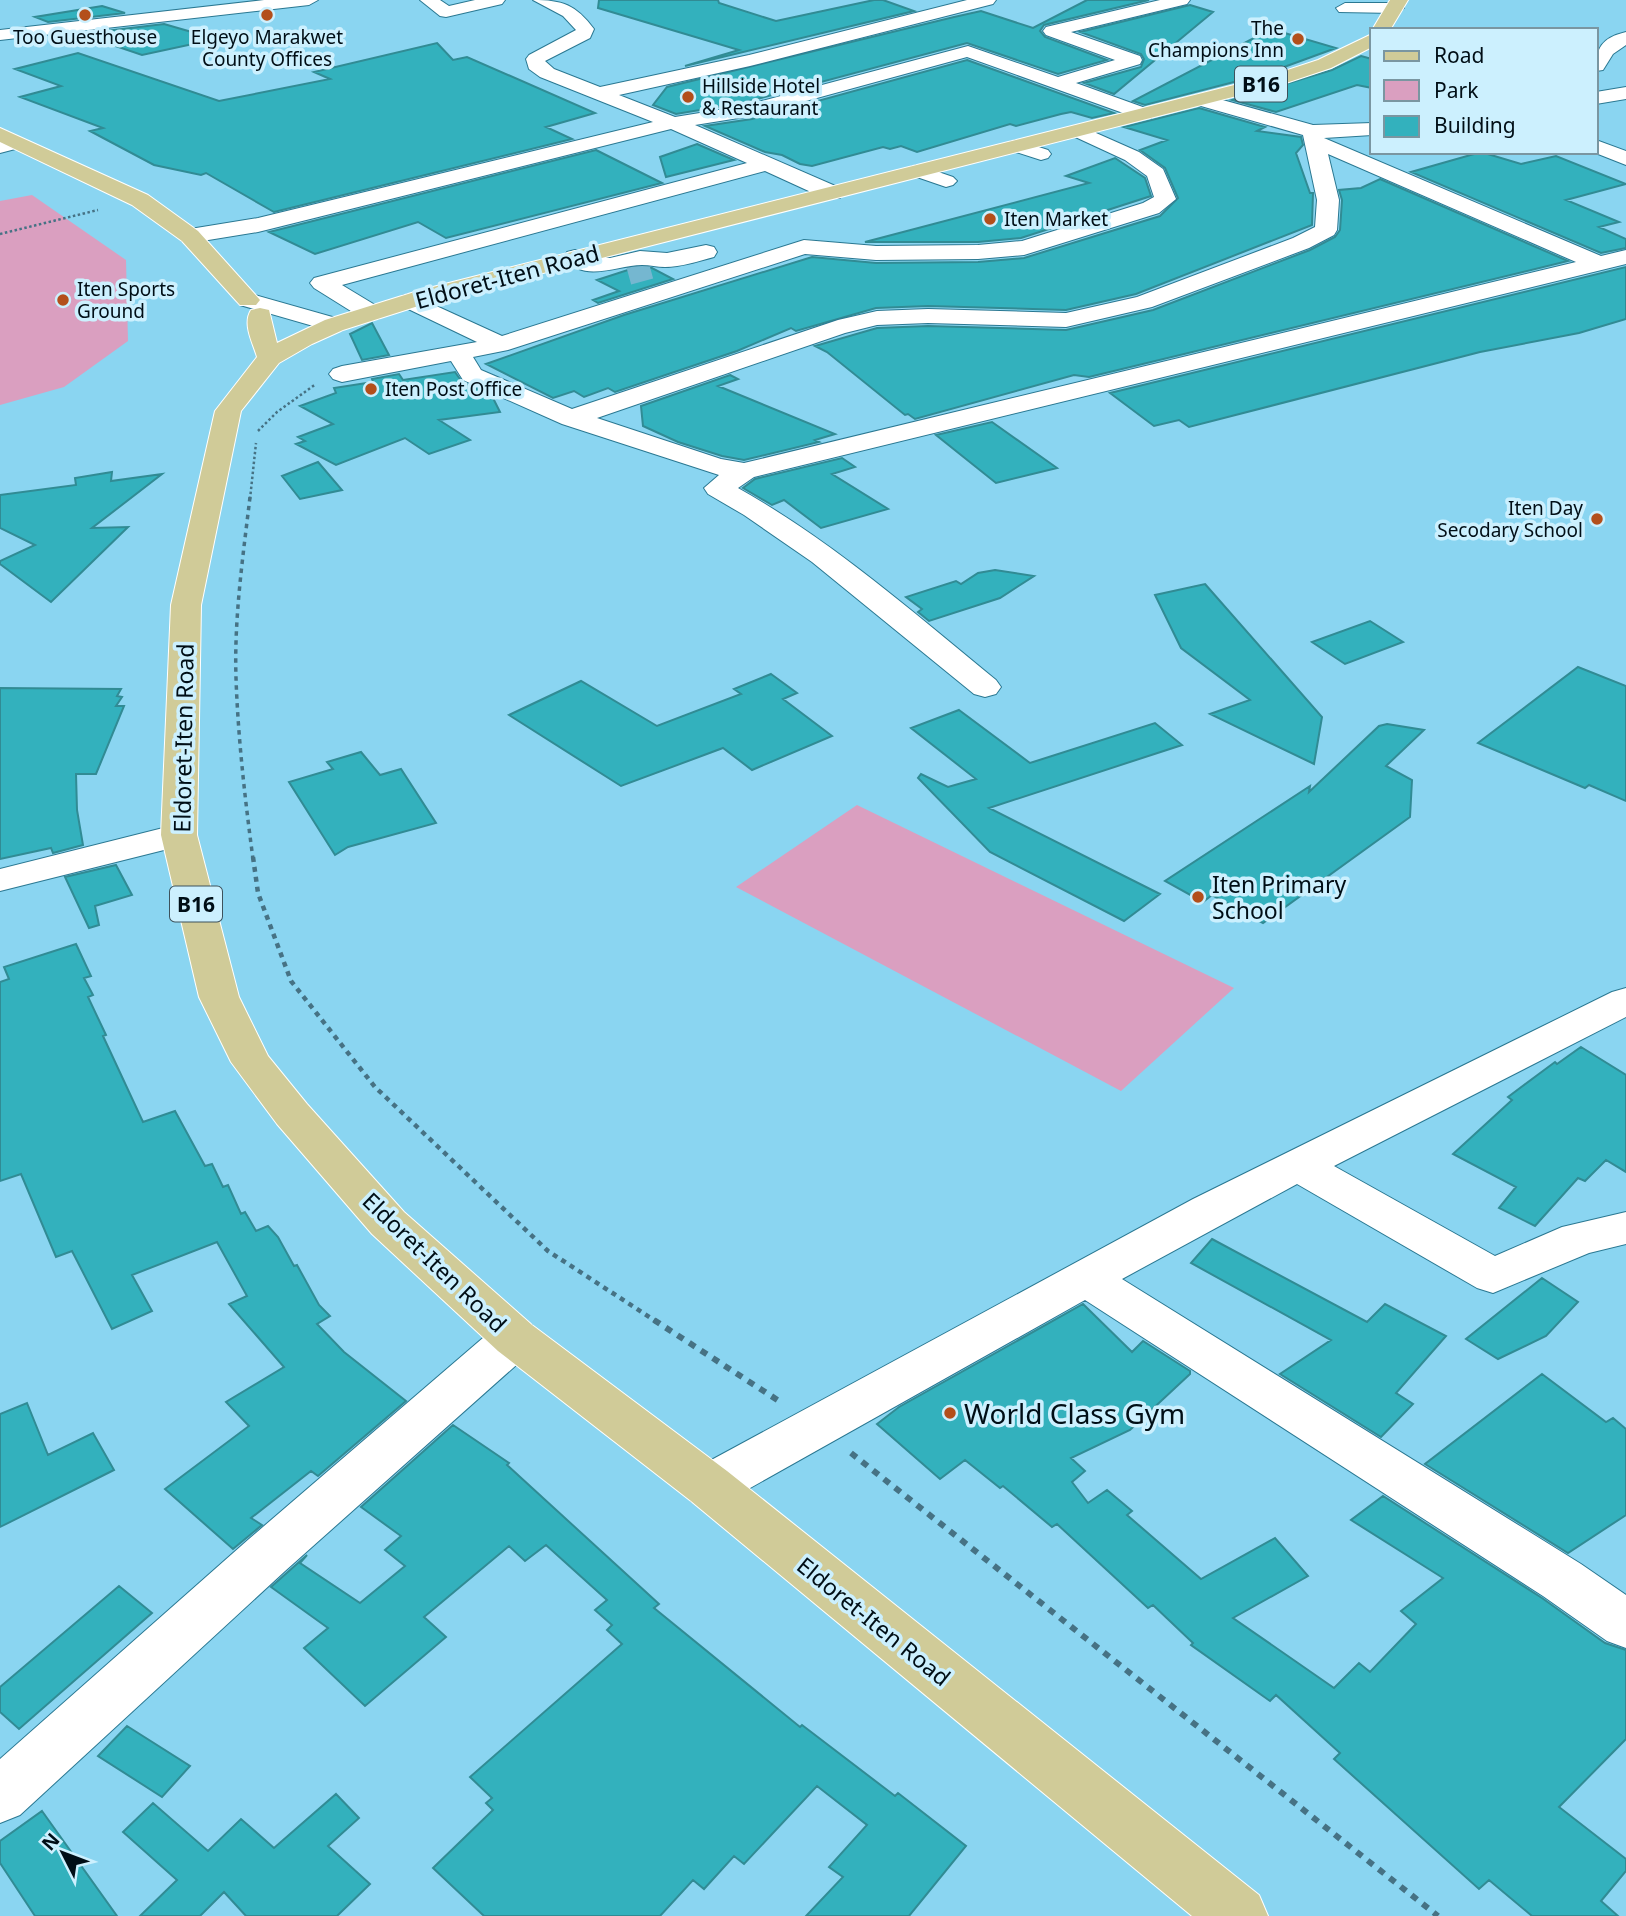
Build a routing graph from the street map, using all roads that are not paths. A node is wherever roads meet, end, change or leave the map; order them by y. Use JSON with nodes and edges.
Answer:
{"nodes":[{"id":1,"x":309,"y":0,"type":"edge"},
{"id":2,"x":429,"y":0,"type":"edge"},
{"id":3,"x":496,"y":0,"type":"edge"},
{"id":4,"x":542,"y":0,"type":"edge"},
{"id":5,"x":987,"y":0,"type":"edge"},
{"id":6,"x":1181,"y":0,"type":"edge"},
{"id":7,"x":1397,"y":4,"type":"edge"},
{"id":8,"x":1345,"y":8,"type":"dead end"},
{"id":9,"x":891,"y":23,"type":"junction"},
{"id":10,"x":1382,"y":28,"type":"edge"},
{"id":11,"x":917,"y":33,"type":"dead end"},
{"id":12,"x":0,"y":35,"type":"edge"},
{"id":13,"x":1626,"y":37,"type":"edge"},
{"id":14,"x":1370,"y":40,"type":"edge"},
{"id":15,"x":942,"y":42,"type":"dead end"},
{"id":16,"x":968,"y":51,"type":"junction"},
{"id":17,"x":1598,"y":63,"type":"edge"},
{"id":18,"x":1057,"y":83,"type":"junction"},
{"id":19,"x":1626,"y":93,"type":"edge"},
{"id":20,"x":597,"y":94,"type":"junction"},
{"id":21,"x":1598,"y":98,"type":"edge"},
{"id":22,"x":1201,"y":100,"type":"junction"},
{"id":23,"x":1144,"y":114,"type":"junction"},
{"id":24,"x":673,"y":123,"type":"junction"},
{"id":25,"x":1370,"y":129,"type":"edge"},
{"id":26,"x":1078,"y":131,"type":"junction"},
{"id":27,"x":1314,"y":137,"type":"junction"},
{"id":28,"x":5,"y":142,"type":"edge"},
{"id":29,"x":1598,"y":147,"type":"edge"},
{"id":30,"x":1626,"y":159,"type":"edge"},
{"id":31,"x":764,"y":165,"type":"junction"},
{"id":32,"x":831,"y":193,"type":"junction"},
{"id":33,"x":541,"y":225,"type":"junction"},
{"id":34,"x":190,"y":236,"type":"junction"},
{"id":35,"x":1626,"y":257,"type":"edge"},
{"id":36,"x":586,"y":258,"type":"junction"},
{"id":37,"x":652,"y":259,"type":"junction"},
{"id":38,"x":1599,"y":264,"type":"junction"},
{"id":39,"x":743,"y":266,"type":"junction"},
{"id":40,"x":410,"y":301,"type":"junction"},
{"id":41,"x":254,"y":307,"type":"junction"},
{"id":42,"x":371,"y":313,"type":"junction"},
{"id":43,"x":318,"y":332,"type":"junction"},
{"id":44,"x":499,"y":345,"type":"junction"},
{"id":45,"x":457,"y":352,"type":"junction"},
{"id":46,"x":270,"y":358,"type":"junction"},
{"id":47,"x":342,"y":374,"type":"road end"},
{"id":48,"x":571,"y":418,"type":"junction"},
{"id":49,"x":744,"y":471,"type":"junction"},
{"id":50,"x":985,"y":687,"type":"dead end"},
{"id":51,"x":179,"y":835,"type":"junction"},
{"id":52,"x":0,"y":880,"type":"edge"},
{"id":53,"x":1626,"y":1001,"type":"edge"},
{"id":54,"x":1298,"y":1165,"type":"junction"},
{"id":55,"x":1626,"y":1228,"type":"edge"},
{"id":56,"x":1084,"y":1277,"type":"junction"},
{"id":57,"x":515,"y":1338,"type":"junction"},
{"id":58,"x":709,"y":1486,"type":"junction"},
{"id":59,"x":1626,"y":1625,"type":"edge"},
{"id":60,"x":0,"y":1796,"type":"edge"},
{"id":61,"x":1238,"y":1916,"type":"edge"}],
"edges":[{"from":1,"to":12,"type":"street"},
{"from":2,"to":3,"type":"street"},
{"from":4,"to":20,"type":"street"},
{"from":5,"to":9,"type":"street"},
{"from":6,"to":18,"type":"street"},
{"from":7,"to":8,"type":"street"},
{"from":7,"to":10,"type":"main road"},
{"from":9,"to":11,"type":"street"},
{"from":9,"to":20,"type":"street"},
{"from":13,"to":17,"type":"street"},
{"from":14,"to":22,"type":"main road","number":"B16"},
{"from":15,"to":16,"type":"street"},
{"from":16,"to":18,"type":"street"},
{"from":16,"to":24,"type":"street"},
{"from":18,"to":23,"type":"street"},
{"from":19,"to":21,"type":"street"},
{"from":20,"to":24,"type":"street"},
{"from":22,"to":23,"type":"main road","number":"B16"},
{"from":22,"to":27,"type":"street"},
{"from":23,"to":26,"type":"main road","name":"Eldoret-Iten Road","number":"B16"},
{"from":24,"to":31,"type":"street"},
{"from":24,"to":34,"type":"street"},
{"from":25,"to":27,"type":"street"},
{"from":26,"to":32,"type":"main road","name":"Eldoret-Iten Road","number":"B16"},
{"from":26,"to":39,"type":"street"},
{"from":27,"to":38,"type":"street"},
{"from":27,"to":48,"type":"street"},
{"from":28,"to":34,"type":"main road"},
{"from":29,"to":30,"type":"street"},
{"from":31,"to":32,"type":"street"},
{"from":31,"to":33,"type":"street"},
{"from":32,"to":37,"type":"main road","name":"Eldoret-Iten Road","number":"B16"},
{"from":33,"to":36,"type":"street"},
{"from":33,"to":42,"type":"street"},
{"from":34,"to":41,"type":"main road"},
{"from":35,"to":38,"type":"street"},
{"from":36,"to":37,"type":"main road","name":"Eldoret-Iten Road","number":"B16"},
{"from":36,"to":37,"type":"street"},
{"from":36,"to":40,"type":"main road","name":"Eldoret-Iten Road","number":"B16"},
{"from":37,"to":39,"type":"street"},
{"from":38,"to":49,"type":"street"},
{"from":39,"to":44,"type":"street"},
{"from":40,"to":42,"type":"main road","name":"Eldoret-Iten Road","number":"B16"},
{"from":40,"to":44,"type":"street"},
{"from":41,"to":43,"type":"street"},
{"from":41,"to":43,"type":"street"},
{"from":41,"to":46,"type":"main road"},
{"from":42,"to":43,"type":"main road","name":"Eldoret-Iten Road","number":"B16"},
{"from":43,"to":46,"type":"main road","name":"Eldoret-Iten Road","number":"B16"},
{"from":44,"to":45,"type":"street"},
{"from":45,"to":47,"type":"street"},
{"from":45,"to":48,"type":"street"},
{"from":46,"to":51,"type":"main road","name":"Eldoret-Iten Road","number":"B16"},
{"from":48,"to":49,"type":"street"},
{"from":49,"to":50,"type":"street"},
{"from":51,"to":52,"type":"street"},
{"from":51,"to":57,"type":"main road","name":"Eldoret-Iten Road","number":"B16"},
{"from":53,"to":54,"type":"street"},
{"from":54,"to":55,"type":"street"},
{"from":54,"to":56,"type":"street"},
{"from":56,"to":58,"type":"street"},
{"from":56,"to":59,"type":"street"},
{"from":57,"to":58,"type":"main road","name":"Eldoret-Iten Road","number":"B16"},
{"from":57,"to":60,"type":"street"},
{"from":58,"to":61,"type":"main road","name":"Eldoret-Iten Road","number":"B16"}]}
